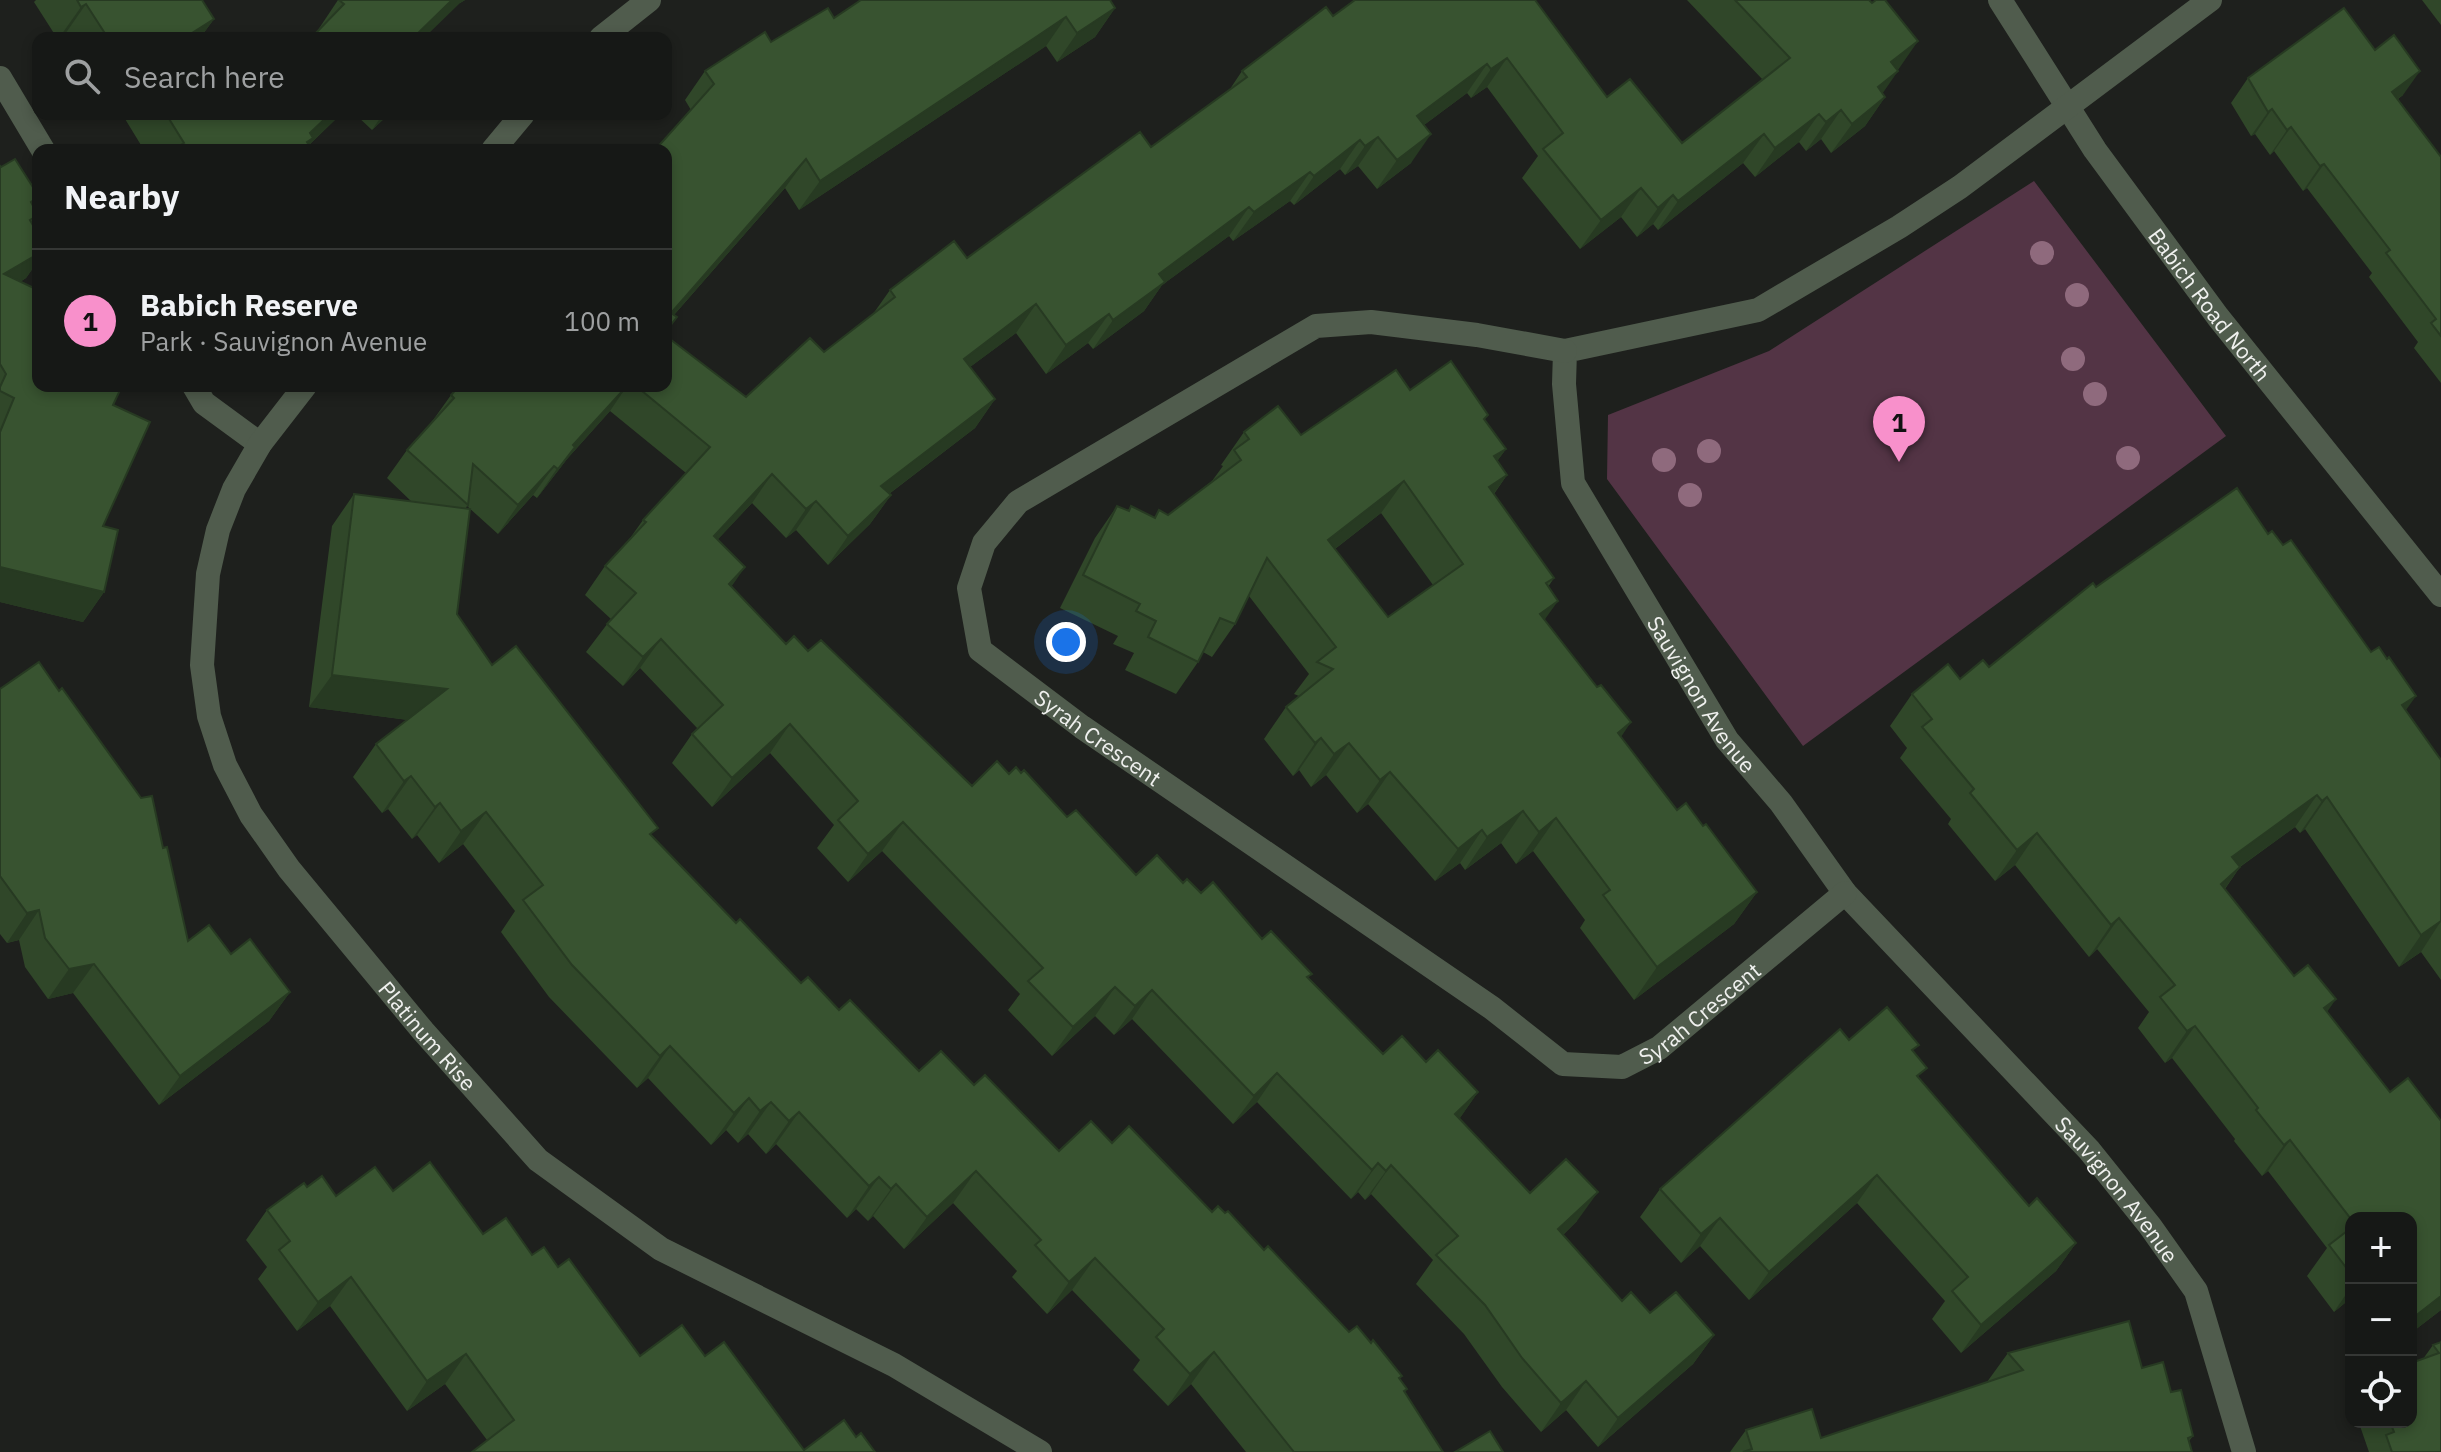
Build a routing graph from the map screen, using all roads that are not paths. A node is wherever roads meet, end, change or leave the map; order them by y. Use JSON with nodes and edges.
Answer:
{"nodes":[{"id":1,"x":649,"y":0,"type":"edge"},
{"id":2,"x":2000,"y":0,"type":"edge"},
{"id":3,"x":2210,"y":0,"type":"edge"},
{"id":4,"x":609,"y":32,"type":"edge"},
{"id":5,"x":0,"y":78,"type":"edge"},
{"id":6,"x":2067,"y":108,"type":"junction"},
{"id":7,"x":518,"y":120,"type":"edge"},
{"id":8,"x":39,"y":144,"type":"edge"},
{"id":9,"x":498,"y":144,"type":"edge"},
{"id":10,"x":1565,"y":351,"type":"junction"},
{"id":11,"x":198,"y":392,"type":"edge"},
{"id":12,"x":300,"y":392,"type":"edge"},
{"id":13,"x":260,"y":444,"type":"junction"},
{"id":14,"x":2441,"y":595,"type":"edge"},
{"id":15,"x":1845,"y":893,"type":"junction"},
{"id":16,"x":1040,"y":1452,"type":"edge"},
{"id":17,"x":2244,"y":1452,"type":"edge"}],
"edges":[{"from":1,"to":4,"type":"street"},
{"from":2,"to":6,"type":"street","name":"Babich Road North"},
{"from":3,"to":6,"type":"street"},
{"from":5,"to":8,"type":"street"},
{"from":6,"to":10,"type":"street"},
{"from":6,"to":14,"type":"street","name":"Babich Road North"},
{"from":7,"to":9,"type":"street"},
{"from":10,"to":15,"type":"street","name":"Sauvignon Avenue"},
{"from":10,"to":15,"type":"street","name":"Syrah Crescent"},
{"from":11,"to":13,"type":"street"},
{"from":12,"to":13,"type":"street","name":"Platinum Rise"},
{"from":13,"to":16,"type":"street","name":"Platinum Rise"},
{"from":15,"to":17,"type":"street","name":"Sauvignon Avenue"}]}
